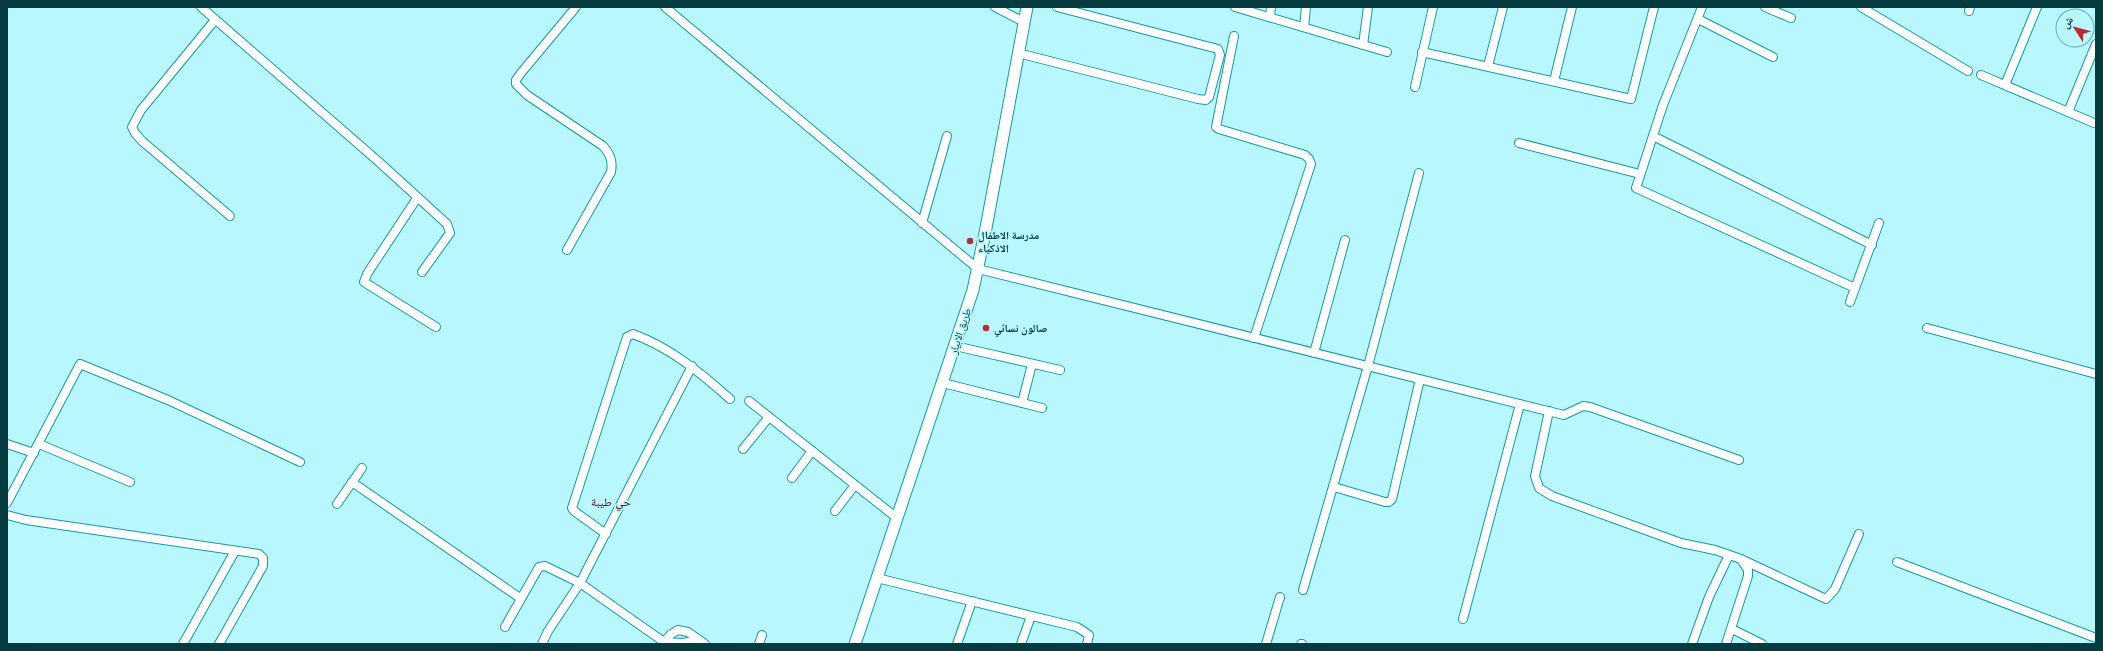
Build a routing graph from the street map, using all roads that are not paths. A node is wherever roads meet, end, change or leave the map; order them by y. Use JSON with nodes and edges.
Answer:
{"nodes":[{"id":1,"x":201,"y":7,"type":"edge"},
{"id":2,"x":576,"y":7,"type":"edge"},
{"id":3,"x":665,"y":7,"type":"edge"},
{"id":4,"x":995,"y":7,"type":"edge"},
{"id":5,"x":1027,"y":7,"type":"edge"},
{"id":6,"x":1057,"y":7,"type":"edge"},
{"id":7,"x":1235,"y":7,"type":"edge"},
{"id":8,"x":1271,"y":7,"type":"edge"},
{"id":9,"x":1306,"y":7,"type":"edge"},
{"id":10,"x":1368,"y":7,"type":"edge"},
{"id":11,"x":1433,"y":7,"type":"edge"},
{"id":12,"x":1503,"y":7,"type":"edge"},
{"id":13,"x":1572,"y":7,"type":"edge"},
{"id":14,"x":1654,"y":7,"type":"edge"},
{"id":15,"x":1702,"y":7,"type":"edge"},
{"id":16,"x":1765,"y":7,"type":"edge"},
{"id":17,"x":1861,"y":7,"type":"edge"},
{"id":18,"x":2036,"y":7,"type":"edge"},
{"id":19,"x":1270,"y":17,"type":"junction"},
{"id":20,"x":1791,"y":18,"type":"dead end"},
{"id":21,"x":1698,"y":19,"type":"junction"},
{"id":22,"x":215,"y":20,"type":"junction"},
{"id":23,"x":1024,"y":22,"type":"junction"},
{"id":24,"x":1304,"y":27,"type":"junction"},
{"id":25,"x":1234,"y":36,"type":"dead end"},
{"id":26,"x":2096,"y":44,"type":"edge"},
{"id":27,"x":1363,"y":45,"type":"junction"},
{"id":28,"x":1387,"y":52,"type":"dead end"},
{"id":29,"x":1422,"y":52,"type":"junction"},
{"id":30,"x":1018,"y":53,"type":"junction"},
{"id":31,"x":1773,"y":57,"type":"dead end"},
{"id":32,"x":1488,"y":66,"type":"junction"},
{"id":33,"x":1968,"y":71,"type":"dead end"},
{"id":34,"x":1981,"y":75,"type":"dead end"},
{"id":35,"x":1554,"y":81,"type":"junction"},
{"id":36,"x":2005,"y":85,"type":"junction"},
{"id":37,"x":1415,"y":87,"type":"dead end"},
{"id":38,"x":2068,"y":112,"type":"junction"},
{"id":39,"x":2094,"y":123,"type":"dead end"},
{"id":40,"x":947,"y":136,"type":"dead end"},
{"id":41,"x":1653,"y":136,"type":"junction"},
{"id":42,"x":1519,"y":143,"type":"dead end"},
{"id":43,"x":1419,"y":173,"type":"dead end"},
{"id":44,"x":1640,"y":174,"type":"junction"},
{"id":45,"x":417,"y":198,"type":"junction"},
{"id":46,"x":230,"y":216,"type":"dead end"},
{"id":47,"x":922,"y":223,"type":"junction"},
{"id":48,"x":1880,"y":223,"type":"dead end"},
{"id":49,"x":1346,"y":240,"type":"dead end"},
{"id":50,"x":1872,"y":245,"type":"junction"},
{"id":51,"x":567,"y":250,"type":"dead end"},
{"id":52,"x":978,"y":269,"type":"junction"},
{"id":53,"x":422,"y":272,"type":"dead end"},
{"id":54,"x":1856,"y":288,"type":"junction"},
{"id":55,"x":1850,"y":302,"type":"dead end"},
{"id":56,"x":436,"y":327,"type":"dead end"},
{"id":57,"x":1927,"y":328,"type":"dead end"},
{"id":58,"x":1254,"y":338,"type":"junction"},
{"id":59,"x":955,"y":346,"type":"junction"},
{"id":60,"x":1314,"y":353,"type":"junction"},
{"id":61,"x":1032,"y":364,"type":"junction"},
{"id":62,"x":692,"y":366,"type":"junction"},
{"id":63,"x":1368,"y":366,"type":"junction"},
{"id":64,"x":1060,"y":370,"type":"dead end"},
{"id":65,"x":2096,"y":374,"type":"edge"},
{"id":66,"x":1420,"y":379,"type":"junction"},
{"id":67,"x":943,"y":383,"type":"junction"},
{"id":68,"x":730,"y":399,"type":"dead end"},
{"id":69,"x":749,"y":402,"type":"dead end"},
{"id":70,"x":1022,"y":403,"type":"junction"},
{"id":71,"x":1520,"y":404,"type":"junction"},
{"id":72,"x":1042,"y":408,"type":"dead end"},
{"id":73,"x":1549,"y":411,"type":"junction"},
{"id":74,"x":769,"y":417,"type":"junction"},
{"id":75,"x":7,"y":444,"type":"edge"},
{"id":76,"x":39,"y":444,"type":"junction"},
{"id":77,"x":743,"y":449,"type":"dead end"},
{"id":78,"x":812,"y":451,"type":"junction"},
{"id":79,"x":34,"y":453,"type":"junction"},
{"id":80,"x":1739,"y":460,"type":"dead end"},
{"id":81,"x":300,"y":462,"type":"dead end"},
{"id":82,"x":362,"y":468,"type":"dead end"},
{"id":83,"x":792,"y":478,"type":"dead end"},
{"id":84,"x":130,"y":482,"type":"dead end"},
{"id":85,"x":352,"y":482,"type":"junction"},
{"id":86,"x":855,"y":485,"type":"junction"},
{"id":87,"x":1334,"y":487,"type":"junction"},
{"id":88,"x":7,"y":503,"type":"edge"},
{"id":89,"x":337,"y":504,"type":"dead end"},
{"id":90,"x":834,"y":511,"type":"dead end"},
{"id":91,"x":7,"y":515,"type":"edge"},
{"id":92,"x":897,"y":518,"type":"junction"},
{"id":93,"x":606,"y":534,"type":"junction"},
{"id":94,"x":1859,"y":534,"type":"dead end"},
{"id":95,"x":235,"y":551,"type":"junction"},
{"id":96,"x":1729,"y":555,"type":"junction"},
{"id":97,"x":1741,"y":559,"type":"junction"},
{"id":98,"x":1897,"y":562,"type":"dead end"},
{"id":99,"x":877,"y":578,"type":"junction"},
{"id":100,"x":580,"y":583,"type":"junction"},
{"id":101,"x":1303,"y":590,"type":"dead end"},
{"id":102,"x":1280,"y":597,"type":"dead end"},
{"id":103,"x":520,"y":598,"type":"junction"},
{"id":104,"x":972,"y":601,"type":"junction"},
{"id":105,"x":1031,"y":616,"type":"junction"},
{"id":106,"x":1463,"y":619,"type":"dead end"},
{"id":107,"x":505,"y":627,"type":"dead end"},
{"id":108,"x":1732,"y":629,"type":"junction"},
{"id":109,"x":762,"y":634,"type":"dead end"},
{"id":110,"x":2096,"y":638,"type":"edge"},
{"id":111,"x":702,"y":642,"type":"edge"},
{"id":112,"x":664,"y":643,"type":"edge"},
{"id":113,"x":183,"y":644,"type":"edge"},
{"id":114,"x":219,"y":644,"type":"edge"},
{"id":115,"x":542,"y":644,"type":"edge"},
{"id":116,"x":759,"y":644,"type":"edge"},
{"id":117,"x":855,"y":644,"type":"edge"},
{"id":118,"x":957,"y":644,"type":"edge"},
{"id":119,"x":1021,"y":644,"type":"edge"},
{"id":120,"x":1088,"y":644,"type":"edge"},
{"id":121,"x":1266,"y":644,"type":"edge"},
{"id":122,"x":1692,"y":644,"type":"edge"},
{"id":123,"x":1726,"y":644,"type":"edge"},
{"id":124,"x":1762,"y":644,"type":"edge"}],
"edges":[{"from":1,"to":22,"type":"street"},
{"from":2,"to":51,"type":"street"},
{"from":3,"to":47,"type":"street"},
{"from":4,"to":23,"type":"street"},
{"from":5,"to":23,"type":"main road","name":"طريق الابيار"},
{"from":6,"to":30,"type":"street"},
{"from":7,"to":19,"type":"street"},
{"from":8,"to":19,"type":"street"},
{"from":9,"to":24,"type":"street"},
{"from":10,"to":27,"type":"street"},
{"from":11,"to":29,"type":"street"},
{"from":12,"to":32,"type":"street"},
{"from":13,"to":35,"type":"street"},
{"from":14,"to":35,"type":"street"},
{"from":15,"to":21,"type":"street"},
{"from":16,"to":20,"type":"street"},
{"from":17,"to":33,"type":"street"},
{"from":18,"to":36,"type":"street"},
{"from":19,"to":24,"type":"street"},
{"from":21,"to":31,"type":"street"},
{"from":21,"to":41,"type":"street"},
{"from":22,"to":45,"type":"street"},
{"from":22,"to":46,"type":"street"},
{"from":23,"to":30,"type":"main road","name":"طريق الابيار"},
{"from":24,"to":27,"type":"street"},
{"from":25,"to":58,"type":"street"},
{"from":26,"to":38,"type":"street"},
{"from":27,"to":28,"type":"street"},
{"from":29,"to":32,"type":"street"},
{"from":29,"to":37,"type":"street"},
{"from":30,"to":52,"type":"main road","name":"طريق الابيار"},
{"from":32,"to":35,"type":"street"},
{"from":34,"to":36,"type":"street"},
{"from":36,"to":38,"type":"street"},
{"from":38,"to":39,"type":"street"},
{"from":40,"to":47,"type":"street"},
{"from":41,"to":44,"type":"street"},
{"from":41,"to":50,"type":"street"},
{"from":42,"to":44,"type":"street"},
{"from":43,"to":63,"type":"street"},
{"from":44,"to":54,"type":"street"},
{"from":45,"to":53,"type":"street"},
{"from":45,"to":56,"type":"street"},
{"from":47,"to":52,"type":"street"},
{"from":48,"to":50,"type":"street"},
{"from":49,"to":60,"type":"street"},
{"from":50,"to":54,"type":"street"},
{"from":52,"to":58,"type":"street"},
{"from":52,"to":59,"type":"main road","name":"طريق الابيار"},
{"from":54,"to":55,"type":"street"},
{"from":57,"to":65,"type":"street"},
{"from":58,"to":60,"type":"street"},
{"from":59,"to":61,"type":"street"},
{"from":59,"to":67,"type":"main road","name":"طريق الابيار"},
{"from":60,"to":63,"type":"street"},
{"from":61,"to":64,"type":"street"},
{"from":61,"to":70,"type":"street"},
{"from":62,"to":68,"type":"street"},
{"from":62,"to":93,"type":"street"},
{"from":62,"to":93,"type":"street"},
{"from":63,"to":66,"type":"street"},
{"from":63,"to":87,"type":"street"},
{"from":66,"to":71,"type":"street"},
{"from":66,"to":87,"type":"street"},
{"from":67,"to":70,"type":"street"},
{"from":67,"to":92,"type":"main road","name":"طريق الابيار"},
{"from":69,"to":74,"type":"street"},
{"from":70,"to":72,"type":"street"},
{"from":71,"to":73,"type":"street"},
{"from":71,"to":106,"type":"street"},
{"from":73,"to":80,"type":"street"},
{"from":73,"to":96,"type":"street"},
{"from":74,"to":77,"type":"street"},
{"from":74,"to":78,"type":"street"},
{"from":75,"to":79,"type":"street"},
{"from":76,"to":79,"type":"street"},
{"from":76,"to":81,"type":"street"},
{"from":76,"to":84,"type":"street"},
{"from":78,"to":83,"type":"street"},
{"from":78,"to":86,"type":"street"},
{"from":79,"to":88,"type":"street"},
{"from":82,"to":85,"type":"street"},
{"from":85,"to":89,"type":"street"},
{"from":85,"to":103,"type":"street"},
{"from":86,"to":90,"type":"street"},
{"from":86,"to":92,"type":"street"},
{"from":87,"to":101,"type":"street"},
{"from":91,"to":95,"type":"street"},
{"from":92,"to":99,"type":"main road","name":"طريق الابيار"},
{"from":93,"to":100,"type":"street"},
{"from":94,"to":97,"type":"street"},
{"from":95,"to":113,"type":"street"},
{"from":95,"to":114,"type":"street"},
{"from":96,"to":97,"type":"street"},
{"from":96,"to":122,"type":"street"},
{"from":97,"to":108,"type":"street"},
{"from":98,"to":110,"type":"street"},
{"from":99,"to":104,"type":"street"},
{"from":99,"to":117,"type":"main road","name":"طريق الابيار"},
{"from":100,"to":103,"type":"street"},
{"from":100,"to":112,"type":"street"},
{"from":100,"to":115,"type":"street"},
{"from":102,"to":121,"type":"street"},
{"from":103,"to":107,"type":"street"},
{"from":104,"to":105,"type":"street"},
{"from":104,"to":118,"type":"street"},
{"from":105,"to":119,"type":"street"},
{"from":105,"to":120,"type":"street"},
{"from":108,"to":123,"type":"street"},
{"from":108,"to":124,"type":"street"},
{"from":109,"to":116,"type":"street"},
{"from":111,"to":112,"type":"street"},
{"from":111,"to":112,"type":"street"}]}
